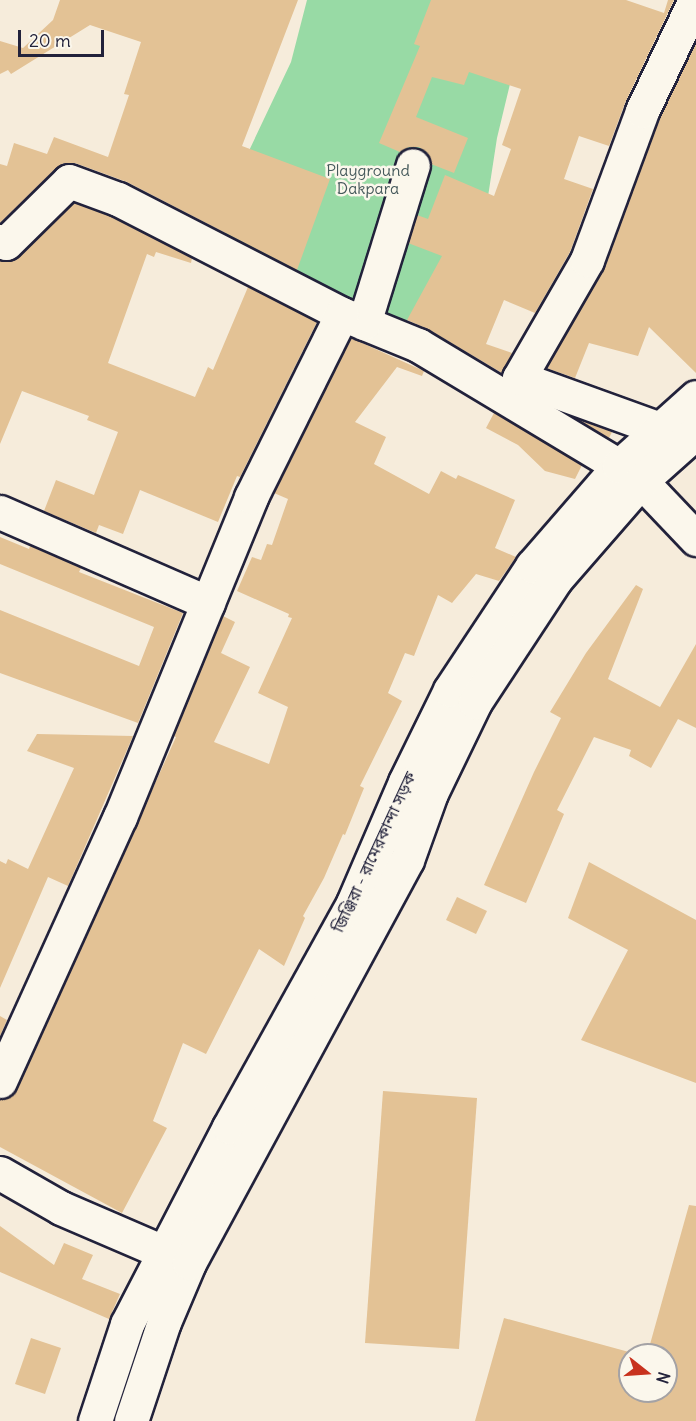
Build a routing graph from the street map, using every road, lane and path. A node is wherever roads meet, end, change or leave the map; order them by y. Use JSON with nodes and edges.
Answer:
{"nodes":[{"id":1,"x":695,"y":0,"type":"edge"},
{"id":2,"x":413,"y":165,"type":"dead end"},
{"id":3,"x":0,"y":241,"type":"edge"},
{"id":4,"x":353,"y":318,"type":"junction"},
{"id":5,"x":696,"y":397,"type":"edge"},
{"id":6,"x":660,"y":429,"type":"junction"},
{"id":7,"x":696,"y":432,"type":"edge"},
{"id":8,"x":630,"y":473,"type":"junction"},
{"id":9,"x":0,"y":512,"type":"edge"},
{"id":10,"x":696,"y":539,"type":"edge"},
{"id":11,"x":208,"y":603,"type":"junction"},
{"id":12,"x":0,"y":1081,"type":"edge"},
{"id":13,"x":0,"y":1173,"type":"edge"},
{"id":14,"x":215,"y":1184,"type":"junction"},
{"id":15,"x":163,"y":1252,"type":"junction"},
{"id":16,"x":94,"y":1421,"type":"edge"},
{"id":17,"x":131,"y":1421,"type":"edge"}],
"edges":[{"from":1,"to":6,"type":"street"},
{"from":2,"to":4,"type":"street"},
{"from":3,"to":4,"type":"street"},
{"from":4,"to":8,"type":"street"},
{"from":4,"to":11,"type":"street"},
{"from":5,"to":6,"type":"street","name":"জিঞ্জিরা - রামেরকান্দা সড়ক"},
{"from":6,"to":8,"type":"street","name":"জিঞ্জিরা - রামেরকান্দা সড়ক"},
{"from":7,"to":8,"type":"street","name":"জিঞ্জিরা - রামেরকান্দা সড়ক"},
{"from":8,"to":10,"type":"street"},
{"from":8,"to":14,"type":"street","name":"জিঞ্জিরা - রামেরকান্দা সড়ক"},
{"from":9,"to":11,"type":"street"},
{"from":11,"to":12,"type":"street"},
{"from":13,"to":15,"type":"street"},
{"from":14,"to":15,"type":"street","name":"জিঞ্জিরা - রামেরকান্দা সড়ক"},
{"from":14,"to":17,"type":"street","name":"জিঞ্জিরা - রামেরকান্দা সড়ক"},
{"from":15,"to":16,"type":"street","name":"জিঞ্জিরা - রামেরকান্দা সড়ক"}]}
